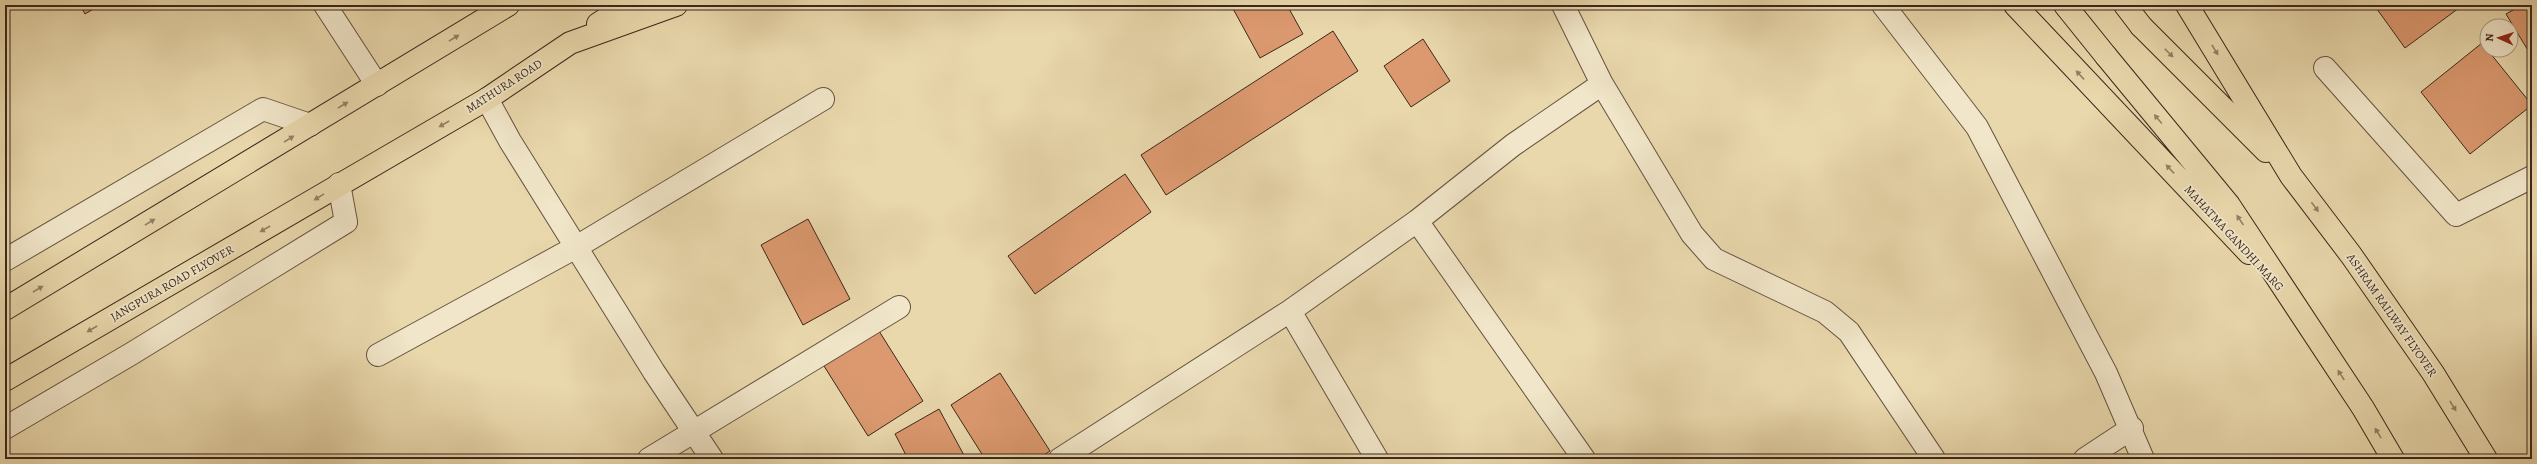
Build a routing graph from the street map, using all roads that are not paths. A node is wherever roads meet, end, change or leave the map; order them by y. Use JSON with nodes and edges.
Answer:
{"nodes":[{"id":1,"x":325,"y":5,"type":"edge"},
{"id":2,"x":508,"y":5,"type":"edge"},
{"id":3,"x":627,"y":5,"type":"edge"},
{"id":4,"x":676,"y":5,"type":"edge"},
{"id":5,"x":1563,"y":5,"type":"edge"},
{"id":6,"x":1883,"y":5,"type":"edge"},
{"id":7,"x":2015,"y":5,"type":"edge"},
{"id":8,"x":2065,"y":5,"type":"edge"},
{"id":9,"x":2125,"y":5,"type":"edge"},
{"id":10,"x":2187,"y":5,"type":"edge"},
{"id":11,"x":570,"y":43,"type":"junction"},
{"id":12,"x":2325,"y":68,"type":"dead end"},
{"id":13,"x":1602,"y":84,"type":"junction"},
{"id":14,"x":377,"y":85,"type":"junction"},
{"id":15,"x":487,"y":99,"type":"junction"},
{"id":16,"x":823,"y":99,"type":"dead end"},
{"id":17,"x":310,"y":125,"type":"junction"},
{"id":18,"x":2291,"y":176,"type":"junction"},
{"id":19,"x":2532,"y":177,"type":"edge"},
{"id":20,"x":339,"y":184,"type":"junction"},
{"id":21,"x":1417,"y":221,"type":"junction"},
{"id":22,"x":578,"y":246,"type":"junction"},
{"id":23,"x":5,"y":260,"type":"edge"},
{"id":24,"x":2292,"y":299,"type":"junction"},
{"id":25,"x":899,"y":307,"type":"dead end"},
{"id":26,"x":5,"y":309,"type":"edge"},
{"id":27,"x":1290,"y":311,"type":"junction"},
{"id":28,"x":378,"y":355,"type":"dead end"},
{"id":29,"x":5,"y":380,"type":"edge"},
{"id":30,"x":5,"y":428,"type":"edge"},
{"id":31,"x":2132,"y":428,"type":"junction"},
{"id":32,"x":693,"y":431,"type":"junction"},
{"id":33,"x":649,"y":459,"type":"edge"},
{"id":34,"x":712,"y":459,"type":"edge"},
{"id":35,"x":1060,"y":459,"type":"edge"},
{"id":36,"x":1377,"y":459,"type":"edge"},
{"id":37,"x":1584,"y":459,"type":"edge"},
{"id":38,"x":1934,"y":459,"type":"edge"},
{"id":39,"x":2085,"y":459,"type":"edge"},
{"id":40,"x":2143,"y":459,"type":"edge"},
{"id":41,"x":2393,"y":459,"type":"edge"},
{"id":42,"x":2486,"y":459,"type":"edge"}],
"edges":[{"from":1,"to":14,"type":"street"},
{"from":14,"to":2,"type":"main road","one_way":true},
{"from":3,"to":11,"type":"main road"},
{"from":4,"to":11,"type":"main road","name":"MATHURA ROAD"},
{"from":5,"to":13,"type":"street"},
{"from":6,"to":31,"type":"street"},
{"from":24,"to":7,"type":"main road","name":"MAHATMA GANDHI MARG","one_way":true},
{"from":24,"to":8,"type":"main road","name":"MAHATMA GANDHI MARG","one_way":true},
{"from":9,"to":18,"type":"main road","one_way":true},
{"from":10,"to":18,"type":"main road","one_way":true},
{"from":11,"to":15,"type":"main road","name":"MATHURA ROAD"},
{"from":12,"to":19,"type":"street"},
{"from":13,"to":21,"type":"street"},
{"from":13,"to":38,"type":"street"},
{"from":17,"to":14,"type":"main road","one_way":true},
{"from":15,"to":20,"type":"main road","name":"MATHURA ROAD","one_way":true},
{"from":15,"to":22,"type":"street"},
{"from":16,"to":22,"type":"street"},
{"from":17,"to":23,"type":"street"},
{"from":26,"to":17,"type":"main road","one_way":true},
{"from":18,"to":42,"type":"main road","name":"ASHRAM RAILWAY FLYOVER","one_way":true},
{"from":20,"to":29,"type":"main road","name":"JANGPURA ROAD FLYOVER","one_way":true},
{"from":20,"to":30,"type":"street"},
{"from":21,"to":27,"type":"street"},
{"from":21,"to":37,"type":"street"},
{"from":22,"to":28,"type":"street"},
{"from":22,"to":32,"type":"street"},
{"from":41,"to":24,"type":"main road","one_way":true},
{"from":25,"to":32,"type":"street"},
{"from":27,"to":35,"type":"street"},
{"from":27,"to":36,"type":"street"},
{"from":31,"to":39,"type":"street"},
{"from":31,"to":40,"type":"street"},
{"from":32,"to":33,"type":"street"},
{"from":32,"to":34,"type":"street"}]}
